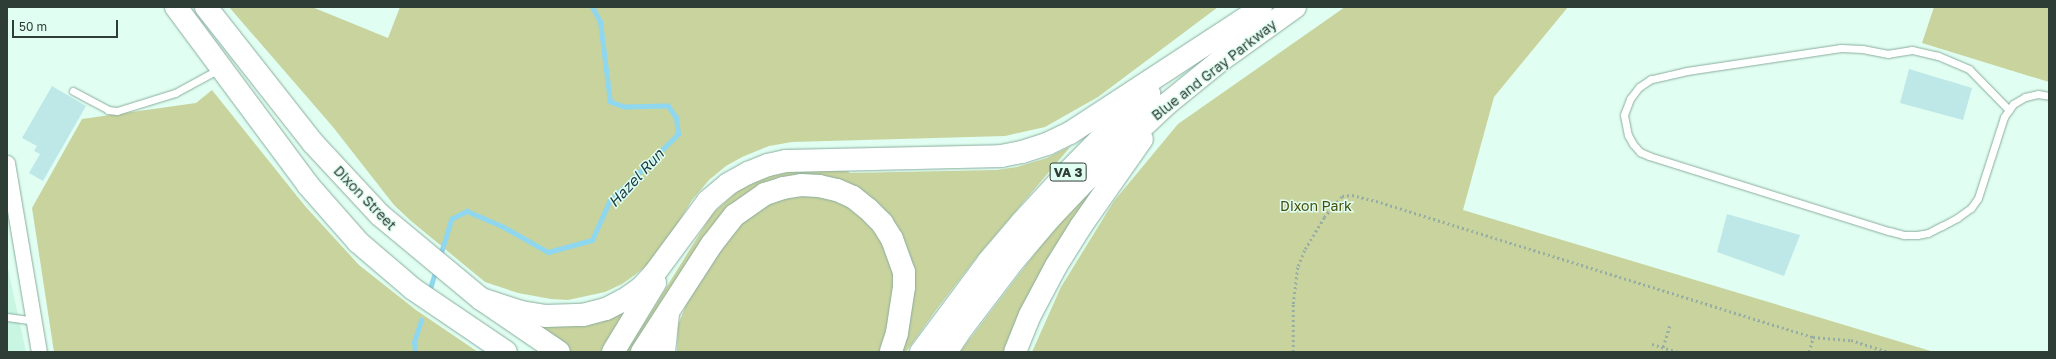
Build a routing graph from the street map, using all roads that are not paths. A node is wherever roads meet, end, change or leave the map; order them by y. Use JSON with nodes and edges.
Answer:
{"nodes":[{"id":1,"x":176,"y":7,"type":"edge"},
{"id":2,"x":206,"y":7,"type":"edge"},
{"id":3,"x":1261,"y":7,"type":"edge"},
{"id":4,"x":1295,"y":7,"type":"edge"},
{"id":5,"x":1243,"y":20,"type":"junction"},
{"id":6,"x":221,"y":68,"type":"junction"},
{"id":7,"x":73,"y":91,"type":"dead end"},
{"id":8,"x":2049,"y":96,"type":"edge"},
{"id":9,"x":1168,"y":103,"type":"junction"},
{"id":10,"x":2009,"y":110,"type":"junction"},
{"id":11,"x":7,"y":163,"type":"edge"},
{"id":12,"x":672,"y":250,"type":"junction"},
{"id":13,"x":482,"y":299,"type":"junction"},
{"id":14,"x":669,"y":310,"type":"junction"},
{"id":15,"x":7,"y":317,"type":"edge"},
{"id":16,"x":34,"y":321,"type":"junction"},
{"id":17,"x":39,"y":352,"type":"edge"},
{"id":18,"x":506,"y":352,"type":"edge"},
{"id":19,"x":559,"y":352,"type":"edge"},
{"id":20,"x":613,"y":352,"type":"edge"},
{"id":21,"x":642,"y":352,"type":"edge"},
{"id":22,"x":664,"y":352,"type":"edge"},
{"id":23,"x":891,"y":352,"type":"edge"},
{"id":24,"x":922,"y":352,"type":"edge"},
{"id":25,"x":946,"y":352,"type":"edge"},
{"id":26,"x":1015,"y":352,"type":"edge"}],
"edges":[{"from":1,"to":6,"type":"main road"},
{"from":2,"to":13,"type":"main road","name":"Dixon Street"},
{"from":3,"to":5,"type":"main road","name":"Blue and Gray Parkway","number":"VA 3"},
{"from":4,"to":9,"type":"main road","name":"Blue and Gray Parkway","number":"VA 3"},
{"from":5,"to":12,"type":"main road"},
{"from":5,"to":24,"type":"main road","name":"Blue and Gray Parkway","number":"VA 3"},
{"from":6,"to":7,"type":"lane"},
{"from":6,"to":18,"type":"main road"},
{"from":8,"to":10,"type":"lane"},
{"from":9,"to":25,"type":"main road","name":"Blue and Gray Parkway","number":"VA 3"},
{"from":9,"to":26,"type":"main road"},
{"from":10,"to":10,"type":"lane"},
{"from":11,"to":16,"type":"street"},
{"from":12,"to":13,"type":"main road"},
{"from":12,"to":20,"type":"main road"},
{"from":13,"to":19,"type":"main road","name":"Dixon Street"},
{"from":14,"to":21,"type":"main road"},
{"from":14,"to":22,"type":"main road"},
{"from":14,"to":23,"type":"main road"},
{"from":15,"to":16,"type":"lane"},
{"from":16,"to":17,"type":"street"}]}
